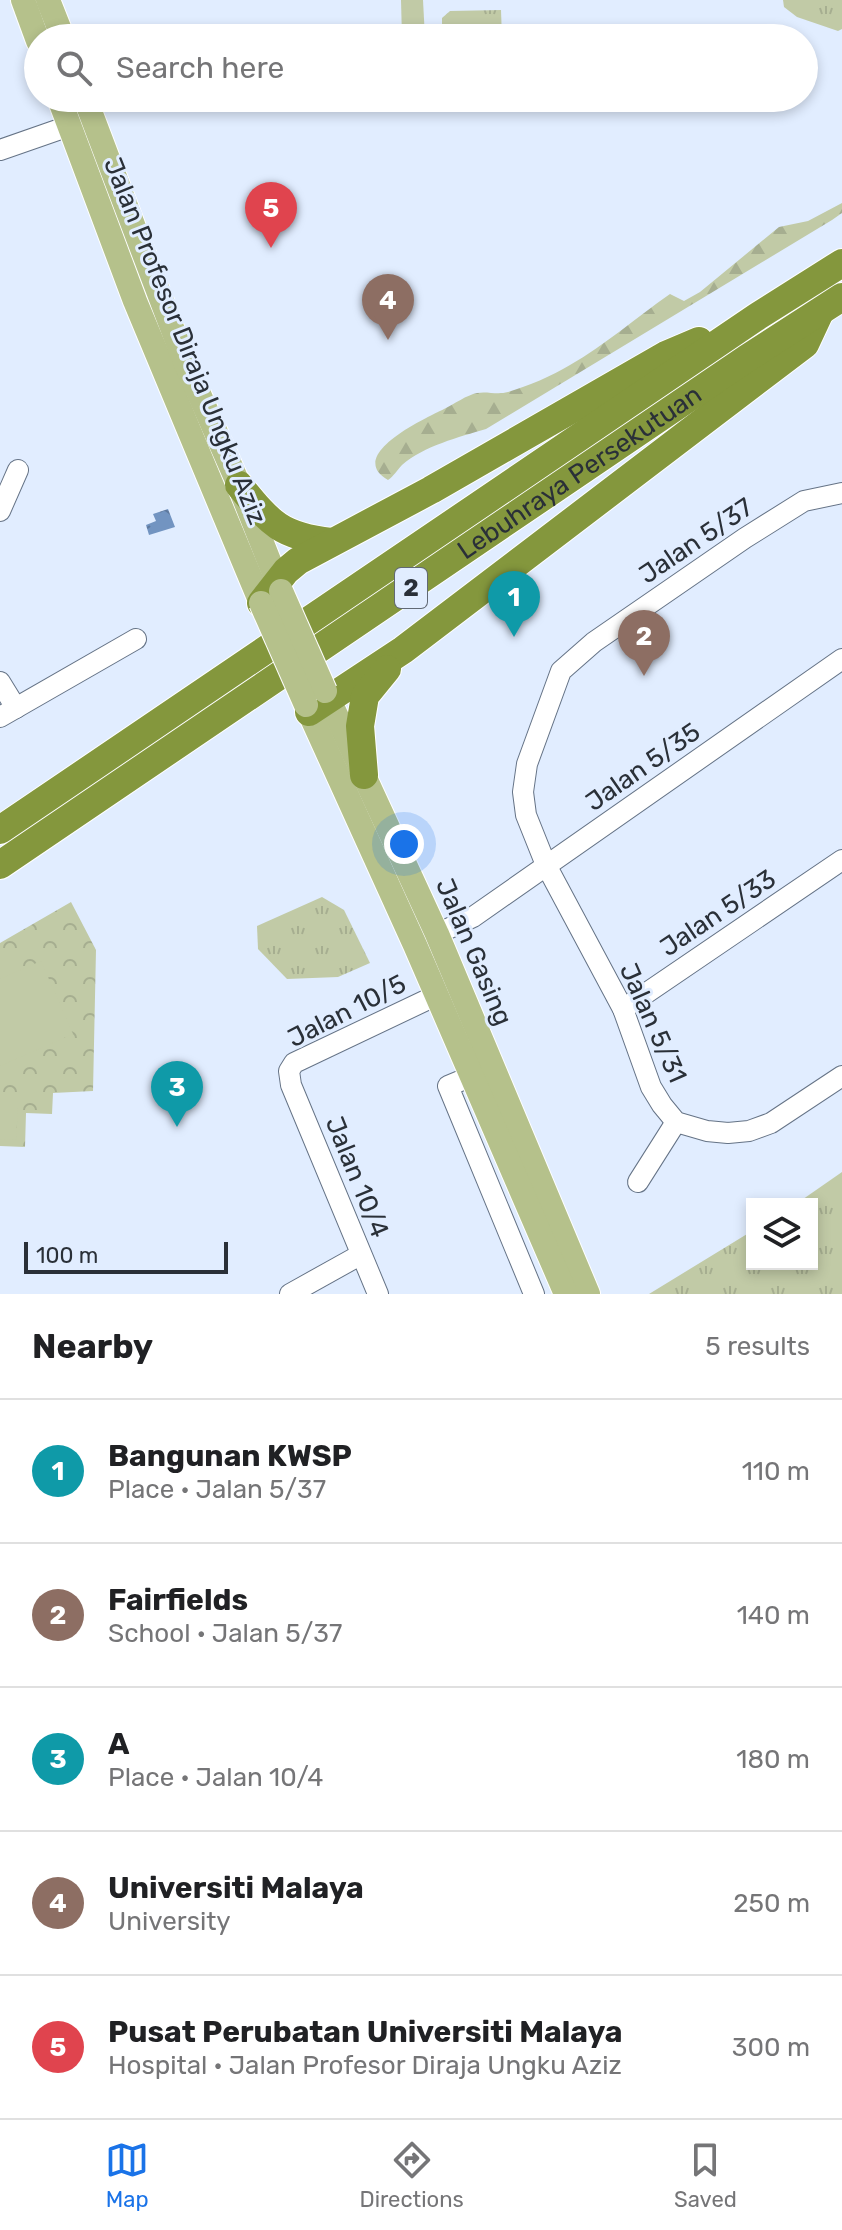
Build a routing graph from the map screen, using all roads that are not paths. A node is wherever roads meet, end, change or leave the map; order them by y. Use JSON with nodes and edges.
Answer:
{"nodes":[{"id":1,"x":23,"y":0,"type":"edge"},
{"id":2,"x":48,"y":0,"type":"edge"},
{"id":3,"x":32,"y":24,"type":"edge"},
{"id":4,"x":57,"y":24,"type":"edge"},
{"id":5,"x":64,"y":112,"type":"edge"},
{"id":6,"x":90,"y":112,"type":"edge"},
{"id":7,"x":69,"y":126,"type":"junction"},
{"id":8,"x":0,"y":150,"type":"edge"},
{"id":9,"x":842,"y":263,"type":"edge"},
{"id":10,"x":832,"y":303,"type":"edge"},
{"id":11,"x":758,"y":316,"type":"junction"},
{"id":12,"x":18,"y":470,"type":"dead end"},
{"id":13,"x":239,"y":485,"type":"junction"},
{"id":14,"x":842,"y":493,"type":"edge"},
{"id":15,"x":0,"y":511,"type":"edge"},
{"id":16,"x":331,"y":542,"type":"junction"},
{"id":17,"x":273,"y":592,"type":"junction"},
{"id":18,"x":136,"y":639,"type":"dead end"},
{"id":19,"x":403,"y":650,"type":"junction"},
{"id":20,"x":842,"y":659,"type":"edge"},
{"id":21,"x":0,"y":682,"type":"edge"},
{"id":22,"x":317,"y":702,"type":"junction"},
{"id":23,"x":8,"y":713,"type":"edge"},
{"id":24,"x":364,"y":775,"type":"junction"},
{"id":25,"x":0,"y":830,"type":"edge"},
{"id":26,"x":842,"y":860,"type":"edge"},
{"id":27,"x":0,"y":865,"type":"edge"},
{"id":28,"x":546,"y":865,"type":"junction"},
{"id":29,"x":441,"y":944,"type":"junction"},
{"id":30,"x":415,"y":945,"type":"junction"},
{"id":31,"x":437,"y":995,"type":"junction"},
{"id":32,"x":623,"y":1009,"type":"junction"},
{"id":33,"x":472,"y":1076,"type":"junction"},
{"id":34,"x":842,"y":1076,"type":"edge"},
{"id":35,"x":289,"y":1080,"type":"joint"},
{"id":36,"x":676,"y":1122,"type":"junction"},
{"id":37,"x":638,"y":1182,"type":"dead end"},
{"id":38,"x":360,"y":1255,"type":"junction"},
{"id":39,"x":290,"y":1294,"type":"edge"},
{"id":40,"x":378,"y":1294,"type":"edge"},
{"id":41,"x":534,"y":1294,"type":"edge"},
{"id":42,"x":566,"y":1294,"type":"edge"},
{"id":43,"x":588,"y":1294,"type":"edge"}],
"edges":[{"from":1,"to":3,"type":"main road"},
{"from":2,"to":4,"type":"main road"},
{"from":5,"to":7,"type":"main road","name":"Jalan Profesor Diraja Ungku Aziz"},
{"from":6,"to":13,"type":"main road","name":"Jalan Profesor Diraja Ungku Aziz"},
{"from":7,"to":8,"type":"street"},
{"from":7,"to":17,"type":"main road","name":"Jalan Profesor Diraja Ungku Aziz"},
{"from":9,"to":11,"type":"highway","name":"Lebuhraya Persekutuan","number":"2"},
{"from":10,"to":19,"type":"highway"},
{"from":10,"to":27,"type":"highway","name":"Lebuhraya Persekutuan","number":"2"},
{"from":11,"to":16,"type":"highway"},
{"from":11,"to":25,"type":"highway","name":"Lebuhraya Persekutuan","number":"2"},
{"from":12,"to":15,"type":"street"},
{"from":13,"to":16,"type":"highway"},
{"from":13,"to":17,"type":"main road","name":"Jalan Profesor Diraja Ungku Aziz"},
{"from":14,"to":28,"type":"street","name":"Jalan 5/37"},
{"from":16,"to":17,"type":"highway"},
{"from":17,"to":22,"type":"main road","name":"Jalan Gasing","bridge":true},
{"from":18,"to":23,"type":"street"},
{"from":19,"to":22,"type":"highway"},
{"from":19,"to":24,"type":"highway"},
{"from":20,"to":28,"type":"street","name":"Jalan 5/35"},
{"from":21,"to":23,"type":"street"},
{"from":22,"to":24,"type":"main road","name":"Jalan Gasing"},
{"from":22,"to":30,"type":"main road","name":"Jalan Gasing"},
{"from":24,"to":29,"type":"main road","name":"Jalan Gasing"},
{"from":26,"to":32,"type":"street","name":"Jalan 5/33"},
{"from":28,"to":29,"type":"street","name":"Jalan 5/35"},
{"from":28,"to":32,"type":"street","name":"Jalan 5/31"},
{"from":29,"to":30,"type":"main road"},
{"from":29,"to":43,"type":"main road","name":"Jalan Gasing"},
{"from":30,"to":31,"type":"main road","name":"Jalan Gasing"},
{"from":31,"to":33,"type":"main road","name":"Jalan Gasing"},
{"from":31,"to":35,"type":"street","name":"Jalan 10/5"},
{"from":32,"to":36,"type":"street","name":"Jalan 5/31"},
{"from":33,"to":41,"type":"street"},
{"from":33,"to":42,"type":"main road","name":"Jalan Gasing"},
{"from":34,"to":36,"type":"street","name":"Jalan 5/31"},
{"from":35,"to":38,"type":"street","name":"Jalan 10/4"},
{"from":36,"to":37,"type":"street"},
{"from":38,"to":39,"type":"street"},
{"from":38,"to":40,"type":"street","name":"Jalan 10/4"}]}
